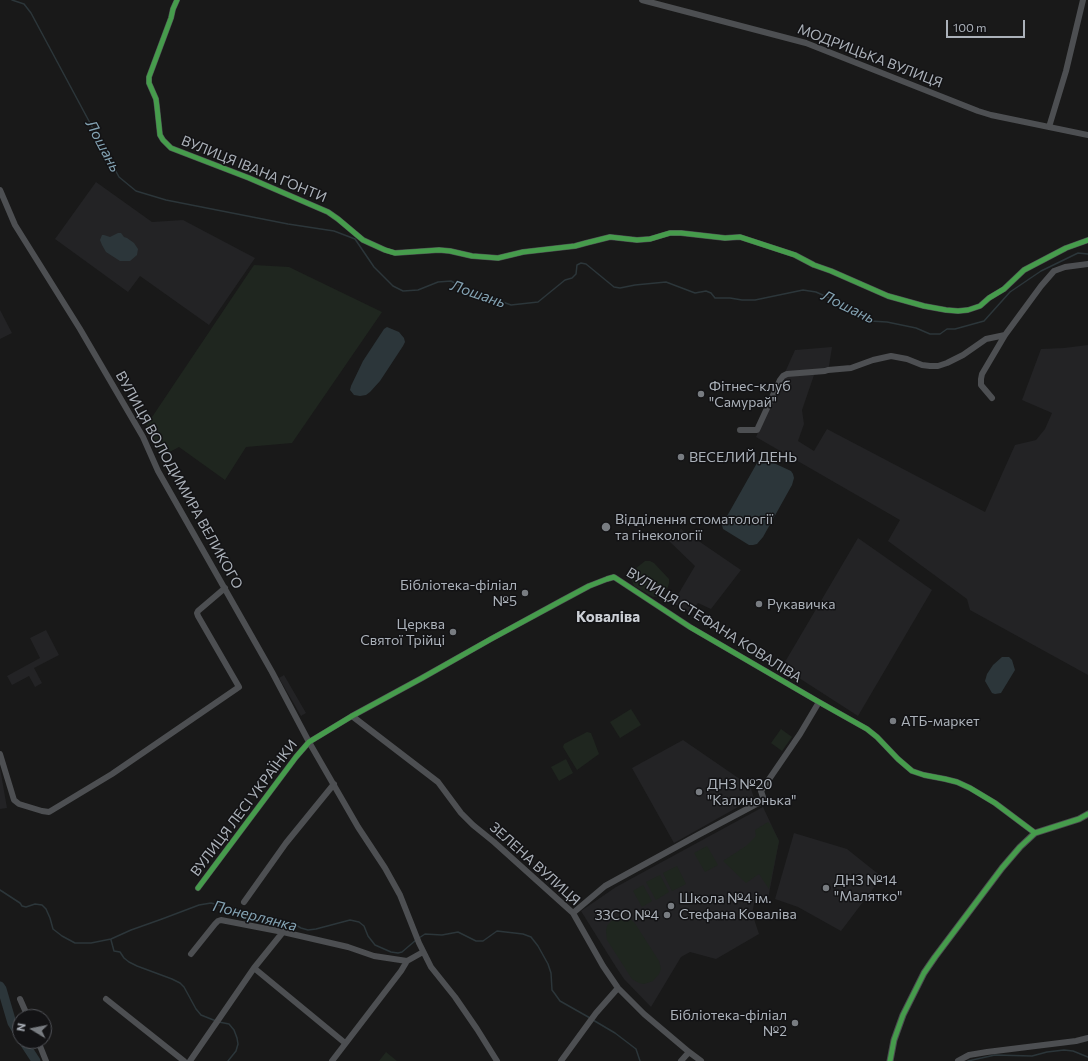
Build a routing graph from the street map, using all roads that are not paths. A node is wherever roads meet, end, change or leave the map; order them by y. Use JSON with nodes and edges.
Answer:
{"nodes":[{"id":1,"x":177,"y":0,"type":"edge"},
{"id":2,"x":642,"y":0,"type":"edge"},
{"id":3,"x":1083,"y":0,"type":"edge"},
{"id":4,"x":1049,"y":128,"type":"junction"},
{"id":5,"x":1088,"y":135,"type":"edge"},
{"id":6,"x":0,"y":190,"type":"edge"},
{"id":7,"x":1088,"y":240,"type":"edge"},
{"id":8,"x":1088,"y":264,"type":"edge"},
{"id":9,"x":1005,"y":335,"type":"junction"},
{"id":10,"x":992,"y":398,"type":"dead end"},
{"id":11,"x":740,"y":430,"type":"dead end"},
{"id":12,"x":225,"y":588,"type":"junction"},
{"id":13,"x":819,"y":702,"type":"junction"},
{"id":14,"x":352,"y":716,"type":"junction"},
{"id":15,"x":309,"y":742,"type":"junction"},
{"id":16,"x":0,"y":754,"type":"edge"},
{"id":17,"x":334,"y":784,"type":"junction"},
{"id":18,"x":1088,"y":814,"type":"edge"},
{"id":19,"x":1035,"y":833,"type":"junction"},
{"id":20,"x":198,"y":888,"type":"dead end"},
{"id":21,"x":244,"y":902,"type":"dead end"},
{"id":22,"x":573,"y":913,"type":"junction"},
{"id":23,"x":282,"y":932,"type":"junction"},
{"id":24,"x":423,"y":952,"type":"junction"},
{"id":25,"x":191,"y":954,"type":"dead end"},
{"id":26,"x":408,"y":961,"type":"junction"},
{"id":27,"x":254,"y":968,"type":"junction"},
{"id":28,"x":618,"y":988,"type":"junction"},
{"id":29,"x":20,"y":999,"type":"dead end"},
{"id":30,"x":106,"y":999,"type":"dead end"},
{"id":31,"x":24,"y":1009,"type":"edge"},
{"id":32,"x":1088,"y":1038,"type":"edge"},
{"id":33,"x":345,"y":1043,"type":"junction"},
{"id":34,"x":41,"y":1049,"type":"edge"},
{"id":35,"x":689,"y":1052,"type":"junction"},
{"id":36,"x":46,"y":1061,"type":"edge"},
{"id":37,"x":184,"y":1061,"type":"edge"},
{"id":38,"x":190,"y":1061,"type":"edge"},
{"id":39,"x":332,"y":1061,"type":"edge"},
{"id":40,"x":496,"y":1061,"type":"edge"},
{"id":41,"x":560,"y":1061,"type":"edge"},
{"id":42,"x":681,"y":1061,"type":"edge"},
{"id":43,"x":701,"y":1061,"type":"edge"},
{"id":44,"x":890,"y":1061,"type":"edge"},
{"id":45,"x":958,"y":1061,"type":"edge"}],
"edges":[{"from":1,"to":7,"type":"street","name":"ВУЛИЦЯ ІВАНА ҐОНТИ"},
{"from":2,"to":4,"type":"street","name":"МОДРИЦЬКА ВУЛИЦЯ"},
{"from":3,"to":4,"type":"street"},
{"from":4,"to":5,"type":"street","name":"МОДРИЦЬКА ВУЛИЦЯ"},
{"from":6,"to":12,"type":"street","name":"ВУЛИЦЯ ВОЛОДИМИРА ВЕЛИКОГО"},
{"from":8,"to":9,"type":"street"},
{"from":9,"to":10,"type":"street"},
{"from":9,"to":11,"type":"street"},
{"from":12,"to":15,"type":"street","name":"ВУЛИЦЯ ВОЛОДИМИРА ВЕЛИКОГО"},
{"from":12,"to":16,"type":"street"},
{"from":13,"to":14,"type":"street","name":"ВУЛИЦЯ СТЕФАНА КОВАЛІВА"},
{"from":13,"to":19,"type":"street","name":"ВУЛИЦЯ СТЕФАНА КОВАЛІВА"},
{"from":13,"to":22,"type":"street"},
{"from":14,"to":15,"type":"street","name":"ВУЛИЦЯ СТЕФАНА КОВАЛІВА"},
{"from":14,"to":22,"type":"street","name":"ЗЕЛЕНА ВУЛИЦЯ"},
{"from":15,"to":17,"type":"street","name":"ВУЛИЦЯ ВОЛОДИМИРА ВЕЛИКОГО"},
{"from":15,"to":20,"type":"street","name":"ВУЛИЦЯ ЛЕСІ УКРАЇНКИ"},
{"from":17,"to":21,"type":"street"},
{"from":17,"to":24,"type":"street","name":"ВУЛИЦЯ ВОЛОДИМИРА ВЕЛИКОГО"},
{"from":18,"to":19,"type":"main road"},
{"from":19,"to":44,"type":"main road"},
{"from":22,"to":28,"type":"street","name":"ЗЕЛЕНА ВУЛИЦЯ"},
{"from":23,"to":25,"type":"street"},
{"from":23,"to":26,"type":"street"},
{"from":23,"to":27,"type":"street"},
{"from":24,"to":26,"type":"street"},
{"from":24,"to":40,"type":"street","name":"ВУЛИЦЯ ВОЛОДИМИРА ВЕЛИКОГО"},
{"from":26,"to":33,"type":"street"},
{"from":27,"to":33,"type":"street"},
{"from":27,"to":38,"type":"street"},
{"from":28,"to":35,"type":"street","name":"ЗЕЛЕНА ВУЛИЦЯ"},
{"from":28,"to":41,"type":"street"},
{"from":29,"to":31,"type":"street"},
{"from":30,"to":37,"type":"street"},
{"from":32,"to":45,"type":"street"},
{"from":33,"to":39,"type":"street"},
{"from":34,"to":36,"type":"street"},
{"from":35,"to":42,"type":"street"},
{"from":35,"to":43,"type":"street","name":"ЗЕЛЕНА ВУЛИЦЯ"}]}
